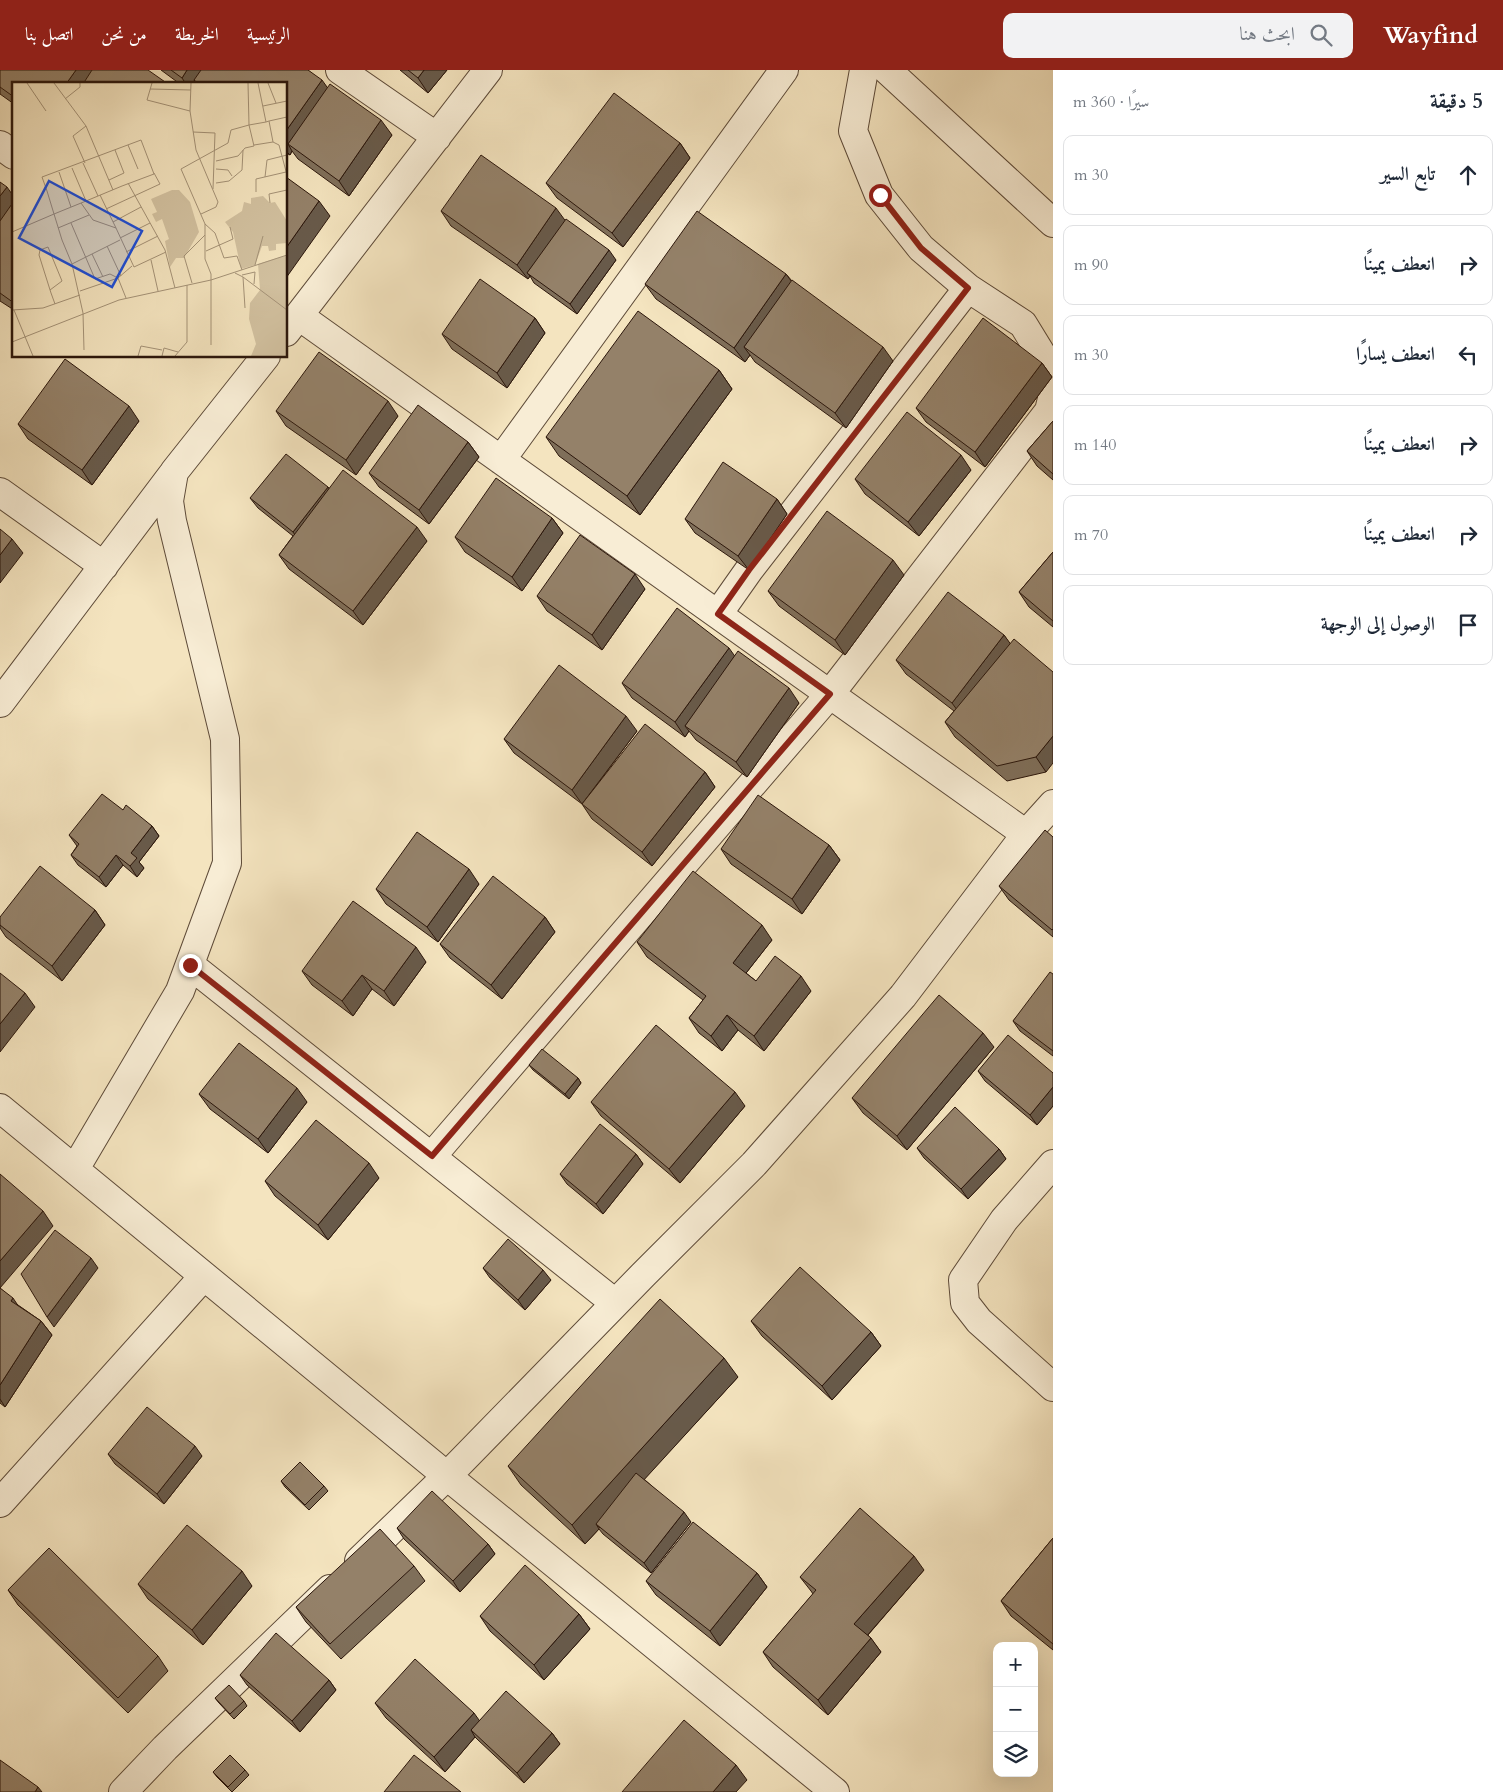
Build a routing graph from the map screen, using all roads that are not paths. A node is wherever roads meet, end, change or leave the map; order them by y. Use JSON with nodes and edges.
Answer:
{"nodes":[{"id":1,"x":340,"y":70,"type":"edge"},
{"id":2,"x":488,"y":70,"type":"edge"},
{"id":3,"x":784,"y":70,"type":"edge"},
{"id":4,"x":864,"y":70,"type":"edge"},
{"id":5,"x":887,"y":70,"type":"edge"},
{"id":6,"x":438,"y":137,"type":"junction"},
{"id":7,"x":0,"y":145,"type":"edge"},
{"id":8,"x":12,"y":154,"type":"edge"},
{"id":9,"x":1053,"y":223,"type":"edge"},
{"id":10,"x":968,"y":288,"type":"junction"},
{"id":11,"x":293,"y":324,"type":"edge"},
{"id":12,"x":264,"y":358,"type":"edge"},
{"id":13,"x":1053,"y":372,"type":"edge"},
{"id":14,"x":1053,"y":395,"type":"edge"},
{"id":15,"x":501,"y":460,"type":"junction"},
{"id":16,"x":174,"y":472,"type":"junction"},
{"id":17,"x":0,"y":492,"type":"edge"},
{"id":18,"x":104,"y":566,"type":"junction"},
{"id":19,"x":718,"y":614,"type":"junction"},
{"id":20,"x":830,"y":694,"type":"junction"},
{"id":21,"x":0,"y":703,"type":"edge"},
{"id":22,"x":1053,"y":804,"type":"edge"},
{"id":23,"x":1026,"y":834,"type":"junction"},
{"id":24,"x":190,"y":965,"type":"junction"},
{"id":25,"x":3,"y":1117,"type":"edge"},
{"id":26,"x":432,"y":1156,"type":"junction"},
{"id":27,"x":1053,"y":1164,"type":"edge"},
{"id":28,"x":74,"y":1169,"type":"junction"},
{"id":29,"x":204,"y":1276,"type":"junction"},
{"id":30,"x":615,"y":1302,"type":"junction"},
{"id":31,"x":1053,"y":1387,"type":"edge"},
{"id":32,"x":447,"y":1476,"type":"junction"},
{"id":33,"x":0,"y":1503,"type":"edge"},
{"id":34,"x":123,"y":1792,"type":"edge"},
{"id":35,"x":835,"y":1792,"type":"edge"}],
"edges":[{"from":1,"to":6,"type":"street"},
{"from":2,"to":6,"type":"street"},
{"from":3,"to":15,"type":"street"},
{"from":4,"to":10,"type":"street"},
{"from":5,"to":9,"type":"street"},
{"from":6,"to":11,"type":"street"},
{"from":7,"to":8,"type":"street"},
{"from":10,"to":13,"type":"street"},
{"from":10,"to":19,"type":"street"},
{"from":11,"to":15,"type":"street"},
{"from":12,"to":16,"type":"street"},
{"from":14,"to":20,"type":"street"},
{"from":15,"to":19,"type":"street"},
{"from":16,"to":18,"type":"street"},
{"from":16,"to":24,"type":"street"},
{"from":17,"to":18,"type":"street"},
{"from":18,"to":21,"type":"street"},
{"from":19,"to":20,"type":"street"},
{"from":20,"to":23,"type":"street"},
{"from":20,"to":26,"type":"street"},
{"from":22,"to":23,"type":"street"},
{"from":23,"to":30,"type":"street"},
{"from":24,"to":26,"type":"street"},
{"from":24,"to":28,"type":"street"},
{"from":25,"to":28,"type":"street"},
{"from":26,"to":30,"type":"street"},
{"from":27,"to":31,"type":"street"},
{"from":28,"to":29,"type":"street"},
{"from":29,"to":32,"type":"street"},
{"from":29,"to":33,"type":"street"},
{"from":30,"to":32,"type":"street"},
{"from":32,"to":34,"type":"street"},
{"from":32,"to":35,"type":"street"}]}
